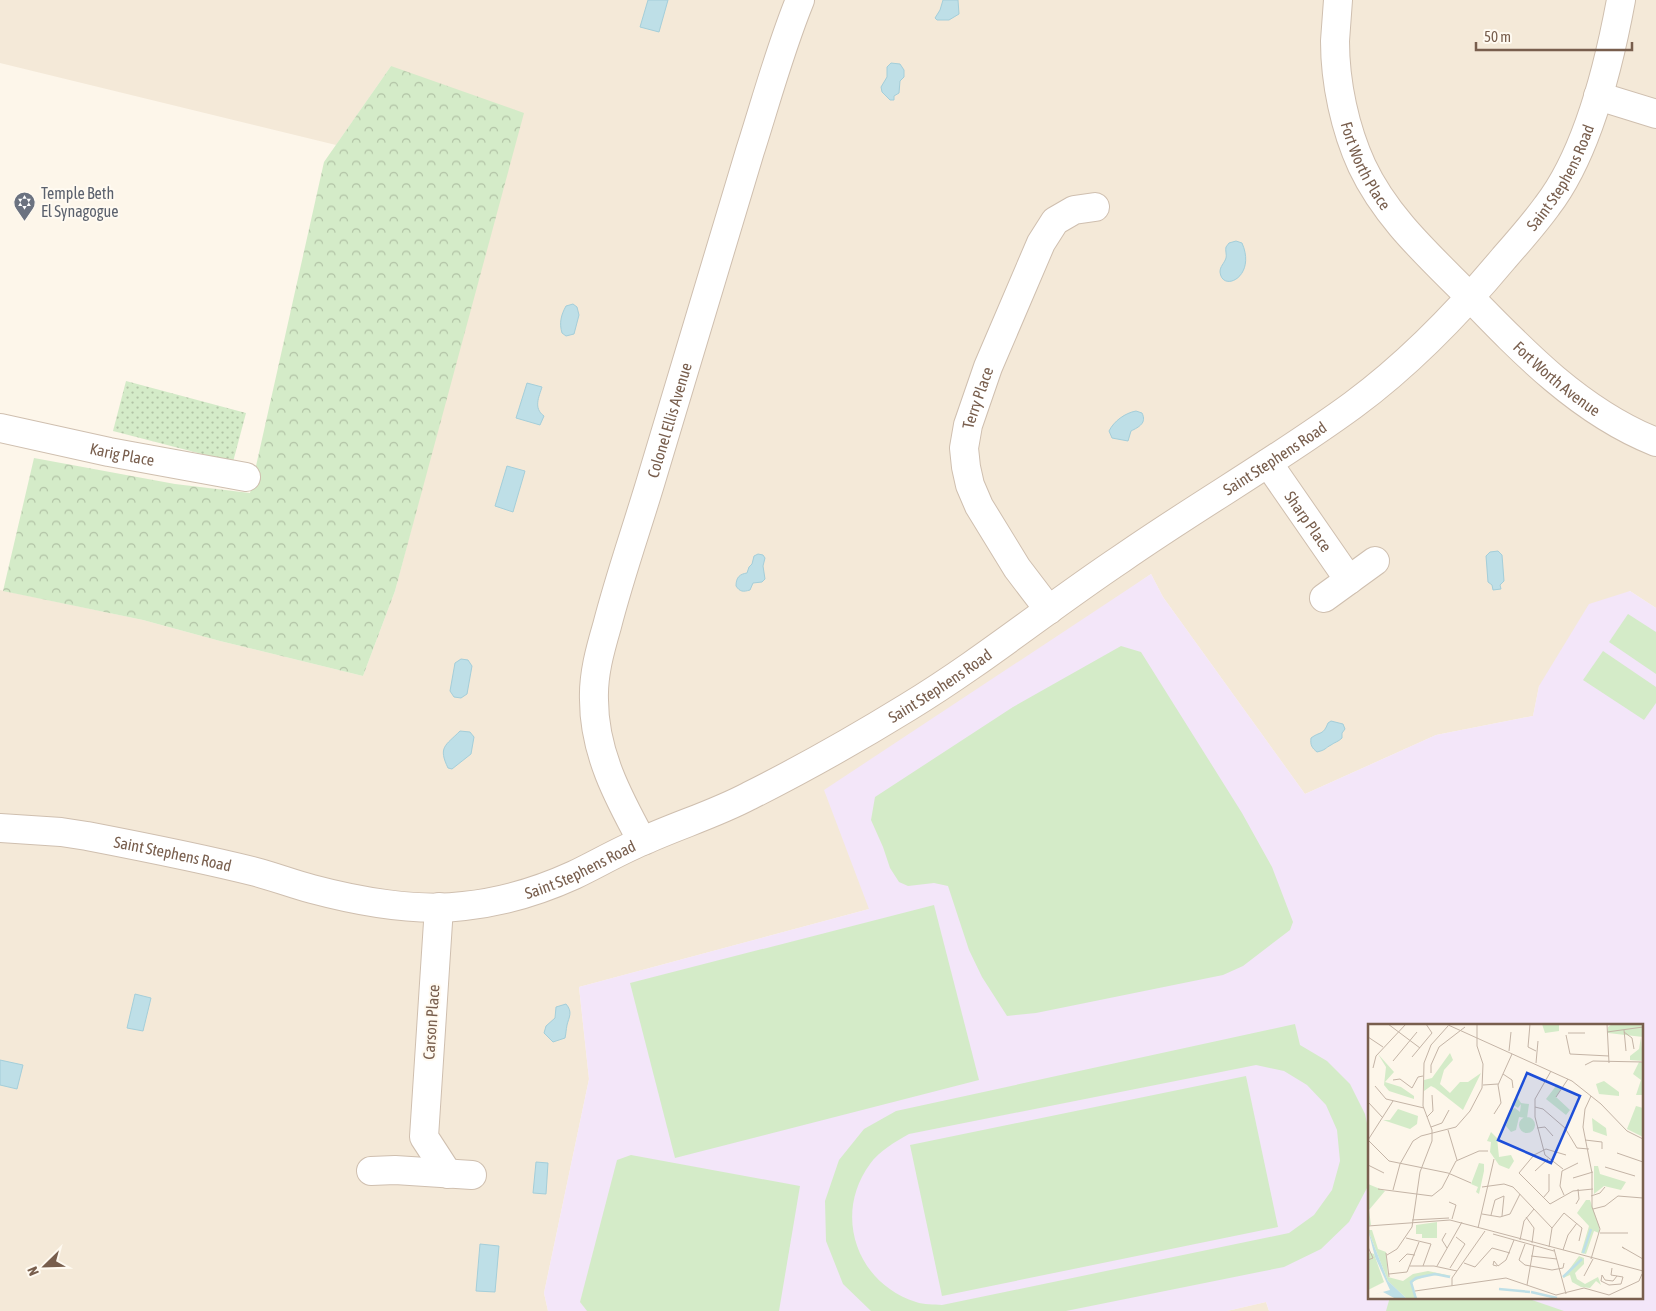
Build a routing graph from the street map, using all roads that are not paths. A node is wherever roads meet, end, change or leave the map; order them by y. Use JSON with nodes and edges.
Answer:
{"nodes":[{"id":1,"x":800,"y":0,"type":"edge"},
{"id":2,"x":1338,"y":0,"type":"edge"},
{"id":3,"x":1621,"y":0,"type":"edge"},
{"id":4,"x":1598,"y":96,"type":"junction"},
{"id":5,"x":1656,"y":114,"type":"edge"},
{"id":6,"x":1095,"y":207,"type":"dead end"},
{"id":7,"x":1470,"y":298,"type":"junction"},
{"id":8,"x":0,"y":428,"type":"edge"},
{"id":9,"x":1656,"y":442,"type":"edge"},
{"id":10,"x":1268,"y":463,"type":"junction"},
{"id":11,"x":246,"y":477,"type":"dead end"},
{"id":12,"x":1375,"y":561,"type":"dead end"},
{"id":13,"x":1349,"y":580,"type":"junction"},
{"id":14,"x":1324,"y":598,"type":"dead end"},
{"id":15,"x":1050,"y":610,"type":"junction"},
{"id":16,"x":0,"y":828,"type":"edge"},
{"id":17,"x":642,"y":841,"type":"junction"},
{"id":18,"x":439,"y":907,"type":"junction"},
{"id":19,"x":424,"y":1137,"type":"junction"}],
"edges":[{"from":1,"to":17,"type":"street","name":"Colonel Ellis Avenue"},
{"from":2,"to":7,"type":"street","name":"Fort Worth Place"},
{"from":3,"to":4,"type":"street","name":"Saint Stephens Road"},
{"from":4,"to":5,"type":"street"},
{"from":4,"to":7,"type":"street","name":"Saint Stephens Road"},
{"from":6,"to":15,"type":"street","name":"Terry Place"},
{"from":7,"to":9,"type":"street","name":"Fort Worth Avenue"},
{"from":7,"to":10,"type":"street","name":"Saint Stephens Road"},
{"from":8,"to":11,"type":"street","name":"Karig Place"},
{"from":10,"to":13,"type":"street","name":"Sharp Place"},
{"from":10,"to":15,"type":"street","name":"Saint Stephens Road"},
{"from":12,"to":13,"type":"street"},
{"from":13,"to":14,"type":"street"},
{"from":15,"to":17,"type":"street","name":"Saint Stephens Road"},
{"from":16,"to":18,"type":"street","name":"Saint Stephens Road"},
{"from":17,"to":18,"type":"street","name":"Saint Stephens Road"},
{"from":18,"to":19,"type":"street","name":"Carson Place"},
{"from":19,"to":19,"type":"street"}]}
